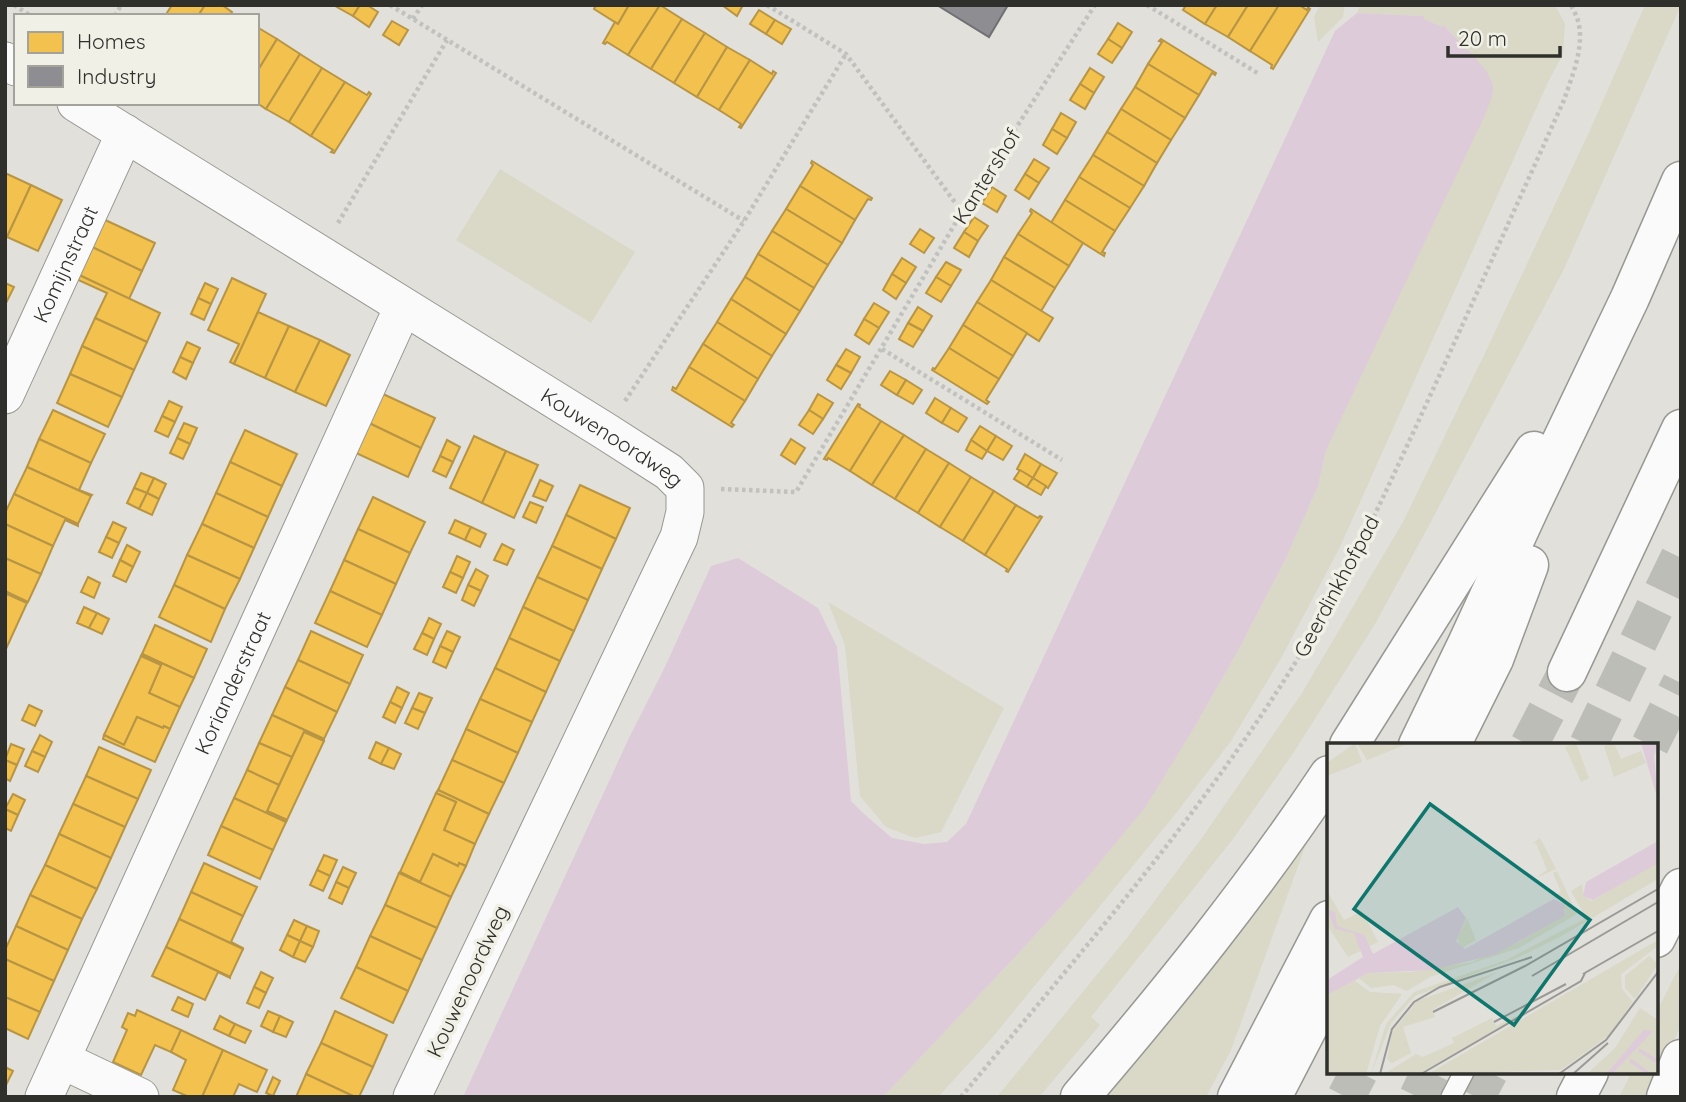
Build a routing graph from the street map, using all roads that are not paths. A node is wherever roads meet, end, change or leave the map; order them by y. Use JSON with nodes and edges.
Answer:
{"nodes":[{"id":1,"x":79,"y":105,"type":"edge"},
{"id":2,"x":125,"y":133,"type":"junction"},
{"id":3,"x":1681,"y":181,"type":"edge"},
{"id":4,"x":1630,"y":298,"type":"junction"},
{"id":5,"x":404,"y":307,"type":"junction"},
{"id":6,"x":5,"y":395,"type":"edge"},
{"id":7,"x":1681,"y":429,"type":"edge"},
{"id":8,"x":1567,"y":672,"type":"tunnel mouth"},
{"id":9,"x":1350,"y":743,"type":"edge"},
{"id":10,"x":1419,"y":743,"type":"edge"},
{"id":11,"x":1452,"y":743,"type":"edge"},
{"id":12,"x":1327,"y":778,"type":"edge"},
{"id":13,"x":1681,"y":888,"type":"edge"},
{"id":14,"x":1327,"y":924,"type":"edge"},
{"id":15,"x":1658,"y":934,"type":"edge"},
{"id":16,"x":1327,"y":991,"type":"edge"},
{"id":17,"x":1681,"y":1059,"type":"edge"},
{"id":18,"x":62,"y":1060,"type":"junction"},
{"id":19,"x":1463,"y":1074,"type":"edge"},
{"id":20,"x":1588,"y":1074,"type":"edge"},
{"id":21,"x":44,"y":1097,"type":"edge"},
{"id":22,"x":140,"y":1097,"type":"edge"},
{"id":23,"x":412,"y":1097,"type":"edge"},
{"id":24,"x":1080,"y":1097,"type":"edge"},
{"id":25,"x":1237,"y":1097,"type":"edge"},
{"id":26,"x":1272,"y":1097,"type":"edge"},
{"id":27,"x":1451,"y":1097,"type":"edge"},
{"id":28,"x":1576,"y":1097,"type":"edge"},
{"id":29,"x":1666,"y":1097,"type":"edge"}],
"edges":[{"from":1,"to":2,"type":"street","name":"Kouwenoordweg"},
{"from":2,"to":5,"type":"street","name":"Kouwenoordweg"},
{"from":2,"to":6,"type":"street","name":"Komijnstraat"},
{"from":3,"to":4,"type":"highway"},
{"from":4,"to":9,"type":"highway"},
{"from":4,"to":10,"type":"highway"},
{"from":4,"to":11,"type":"highway"},
{"from":5,"to":18,"type":"street","name":"Korianderstraat"},
{"from":5,"to":23,"type":"street","name":"Kouwenoordweg"},
{"from":7,"to":8,"type":"highway"},
{"from":12,"to":24,"type":"highway"},
{"from":13,"to":15,"type":"highway"},
{"from":14,"to":25,"type":"highway"},
{"from":16,"to":26,"type":"highway"},
{"from":17,"to":29,"type":"highway"},
{"from":18,"to":21,"type":"street","name":"Korianderstraat"},
{"from":18,"to":22,"type":"street"},
{"from":19,"to":27,"type":"lane"},
{"from":20,"to":28,"type":"highway"}]}
